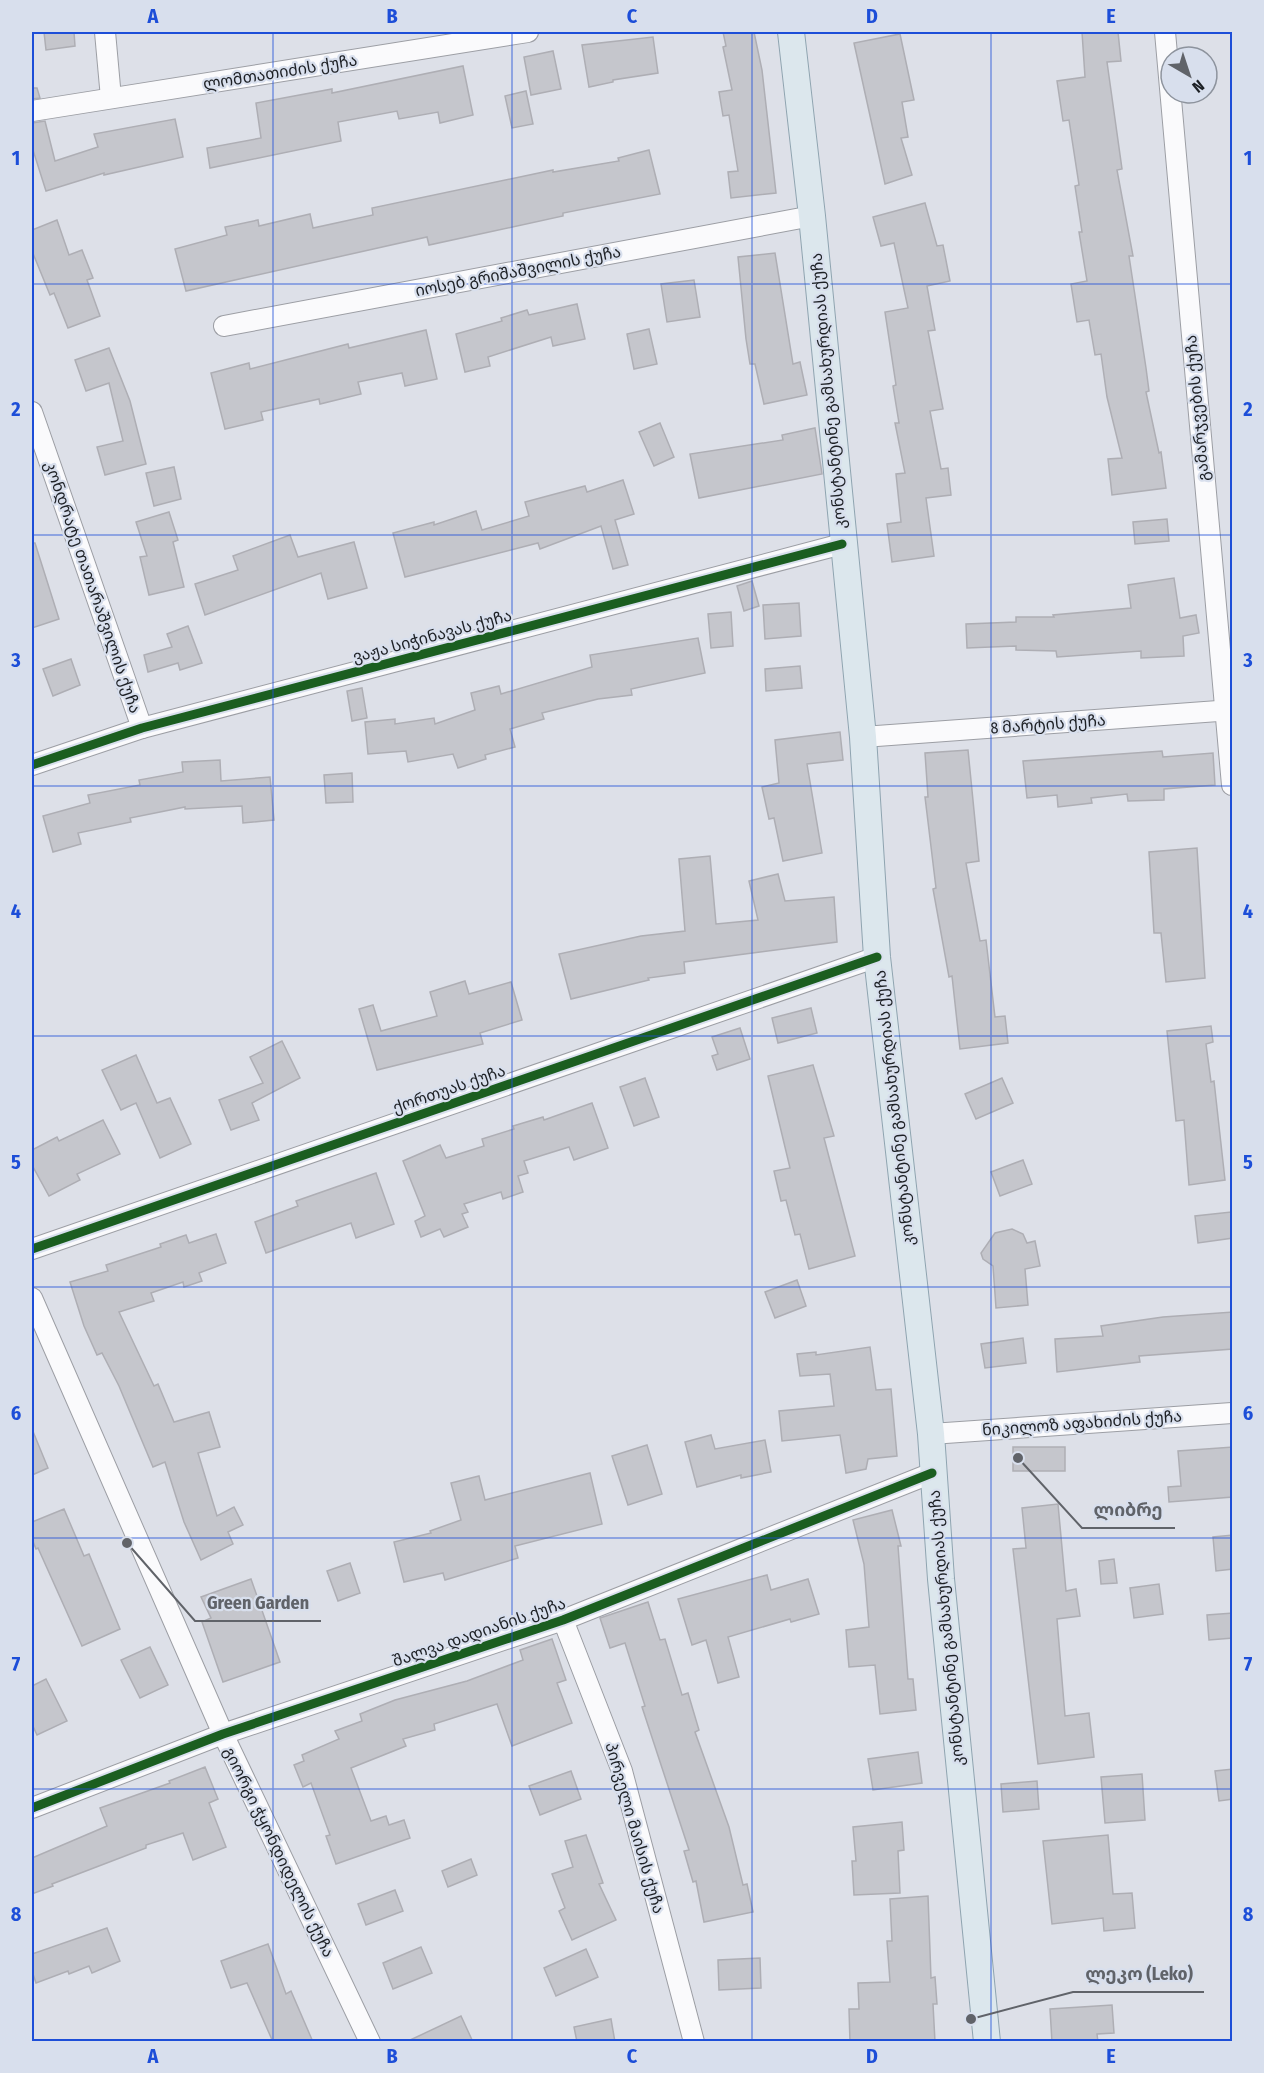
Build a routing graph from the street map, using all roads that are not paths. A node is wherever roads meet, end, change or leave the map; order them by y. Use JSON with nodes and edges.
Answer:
{"nodes":[{"id":1,"x":105,"y":32,"type":"edge"},
{"id":2,"x":528,"y":32,"type":"edge"},
{"id":3,"x":791,"y":32,"type":"edge"},
{"id":4,"x":1164,"y":32,"type":"edge"},
{"id":5,"x":111,"y":98,"type":"junction"},
{"id":6,"x":32,"y":111,"type":"edge"},
{"id":7,"x":812,"y":216,"type":"junction"},
{"id":8,"x":224,"y":326,"type":"dead end"},
{"id":9,"x":32,"y":412,"type":"edge"},
{"id":10,"x":842,"y":544,"type":"junction"},
{"id":11,"x":1229,"y":710,"type":"edge"},
{"id":12,"x":142,"y":728,"type":"junction"},
{"id":13,"x":863,"y":737,"type":"junction"},
{"id":14,"x":32,"y":765,"type":"edge"},
{"id":15,"x":1233,"y":785,"type":"edge"},
{"id":16,"x":877,"y":957,"type":"junction"},
{"id":17,"x":32,"y":1249,"type":"edge"},
{"id":18,"x":32,"y":1298,"type":"edge"},
{"id":19,"x":1233,"y":1413,"type":"edge"},
{"id":20,"x":931,"y":1434,"type":"junction"},
{"id":21,"x":932,"y":1473,"type":"junction"},
{"id":22,"x":563,"y":1620,"type":"junction"},
{"id":23,"x":224,"y":1734,"type":"junction"},
{"id":24,"x":32,"y":1808,"type":"edge"},
{"id":25,"x":370,"y":2042,"type":"edge"},
{"id":26,"x":694,"y":2042,"type":"edge"},
{"id":27,"x":987,"y":2042,"type":"edge"}],
"edges":[{"from":1,"to":5,"type":"street"},
{"from":2,"to":5,"type":"street","name":"ლომთათიძის ქუჩა"},
{"from":3,"to":7,"type":"main road","name":"კონსტანტინე გამსახურდიას ქუჩა"},
{"from":4,"to":11,"type":"street","name":"გამარჯვების ქუჩა"},
{"from":5,"to":6,"type":"street","name":"ლომთათიძის ქუჩა"},
{"from":7,"to":8,"type":"street","name":"იოსებ გრიშაშვილის ქუჩა"},
{"from":7,"to":10,"type":"main road","name":"კონსტანტინე გამსახურდიას ქუჩა"},
{"from":9,"to":12,"type":"street","name":"კონდრატე თათარაშვილის ქუჩა"},
{"from":10,"to":12,"type":"street","name":"ვაჟა სიჭინავას ქუჩა"},
{"from":10,"to":13,"type":"main road","name":"კონსტანტინე გამსახურდიას ქუჩა"},
{"from":11,"to":13,"type":"street","name":"8 მარტის ქუჩა"},
{"from":11,"to":15,"type":"street","name":"გამარჯვების ქუჩა"},
{"from":12,"to":14,"type":"street","name":"ვაჟა სიჭინავას ქუჩა"},
{"from":13,"to":16,"type":"main road","name":"კონსტანტინე გამსახურდიას ქუჩა"},
{"from":16,"to":17,"type":"street","name":"ქორთუას ქუჩა"},
{"from":16,"to":20,"type":"main road","name":"კონსტანტინე გამსახურდიას ქუჩა"},
{"from":18,"to":23,"type":"street","name":"გიორგი ჭყონდიდელის ქუჩა"},
{"from":19,"to":20,"type":"street","name":"ნიკილოზ აფახიძის ქუჩა"},
{"from":20,"to":21,"type":"main road","name":"კონსტანტინე გამსახურდიას ქუჩა"},
{"from":21,"to":22,"type":"street","name":"შალვა დადიანის ქუჩა"},
{"from":21,"to":27,"type":"main road","name":"კონსტანტინე გამსახურდიას ქუჩა"},
{"from":22,"to":23,"type":"street","name":"შალვა დადიანის ქუჩა"},
{"from":22,"to":26,"type":"street","name":"პირველი მაისის ქუჩა"},
{"from":23,"to":24,"type":"street","name":"შალვა დადიანის ქუჩა"},
{"from":23,"to":25,"type":"street","name":"გიორგი ჭყონდიდელის ქუჩა"}]}
